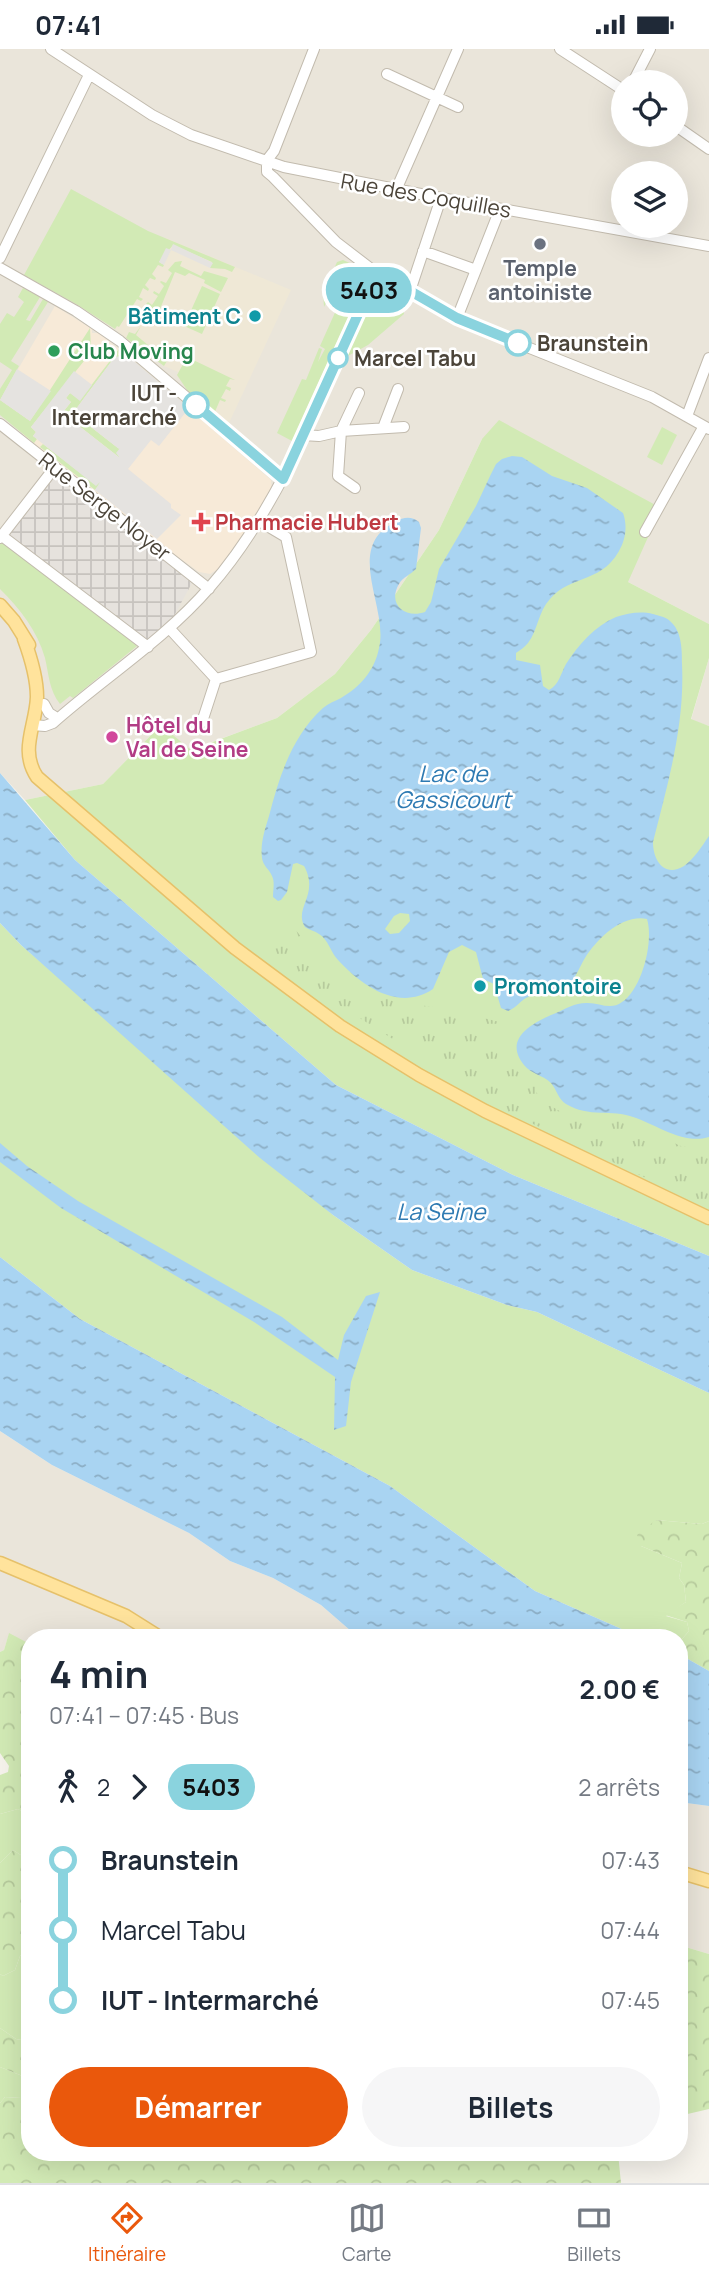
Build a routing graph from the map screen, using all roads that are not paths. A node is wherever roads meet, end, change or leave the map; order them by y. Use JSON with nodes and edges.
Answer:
{"nodes":[{"id":1,"x":51,"y":49,"type":"edge"},
{"id":2,"x":314,"y":49,"type":"edge"},
{"id":3,"x":458,"y":49,"type":"edge"},
{"id":4,"x":560,"y":49,"type":"edge"},
{"id":5,"x":650,"y":49,"type":"edge"},
{"id":6,"x":639,"y":70,"type":"edge"},
{"id":7,"x":387,"y":74,"type":"dead end"},
{"id":8,"x":89,"y":75,"type":"junction"},
{"id":9,"x":611,"y":82,"type":"edge"},
{"id":10,"x":435,"y":97,"type":"junction"},
{"id":11,"x":458,"y":107,"type":"dead end"},
{"id":12,"x":688,"y":134,"type":"edge"},
{"id":13,"x":709,"y":149,"type":"edge"},
{"id":14,"x":267,"y":160,"type":"junction"},
{"id":15,"x":396,"y":190,"type":"junction"},
{"id":16,"x":441,"y":198,"type":"junction"},
{"id":17,"x":500,"y":209,"type":"junction"},
{"id":18,"x":709,"y":246,"type":"edge"},
{"id":19,"x":423,"y":251,"type":"junction"},
{"id":20,"x":0,"y":258,"type":"edge"},
{"id":21,"x":0,"y":268,"type":"edge"},
{"id":22,"x":476,"y":270,"type":"junction"},
{"id":23,"x":379,"y":275,"type":"junction"},
{"id":24,"x":410,"y":291,"type":"junction"},
{"id":25,"x":457,"y":318,"type":"junction"},
{"id":26,"x":709,"y":358,"type":"edge"},
{"id":27,"x":398,"y":389,"type":"dead end"},
{"id":28,"x":359,"y":393,"type":"dead end"},
{"id":29,"x":687,"y":416,"type":"junction"},
{"id":30,"x":0,"y":424,"type":"edge"},
{"id":31,"x":404,"y":427,"type":"dead end"},
{"id":32,"x":383,"y":428,"type":"junction"},
{"id":33,"x":706,"y":428,"type":"edge"},
{"id":34,"x":341,"y":431,"type":"junction"},
{"id":35,"x":303,"y":435,"type":"junction"},
{"id":36,"x":55,"y":467,"type":"junction"},
{"id":37,"x":283,"y":479,"type":"junction"},
{"id":38,"x":355,"y":488,"type":"dead end"},
{"id":39,"x":259,"y":521,"type":"junction"},
{"id":40,"x":645,"y":532,"type":"dead end"},
{"id":41,"x":1,"y":537,"type":"edge"},
{"id":42,"x":209,"y":589,"type":"junction"},
{"id":43,"x":0,"y":605,"type":"edge"},
{"id":44,"x":170,"y":629,"type":"junction"},
{"id":45,"x":148,"y":647,"type":"junction"},
{"id":46,"x":216,"y":679,"type":"junction"},
{"id":47,"x":58,"y":717,"type":"junction"},
{"id":48,"x":39,"y":718,"type":"junction"},
{"id":49,"x":202,"y":722,"type":"dead end"},
{"id":50,"x":709,"y":1218,"type":"edge"},
{"id":51,"x":0,"y":1563,"type":"edge"},
{"id":52,"x":143,"y":1629,"type":"edge"},
{"id":53,"x":688,"y":1875,"type":"edge"},
{"id":54,"x":709,"y":1881,"type":"edge"}],
"edges":[{"from":1,"to":8,"type":"street","name":"Rue des Coquilles"},
{"from":2,"to":14,"type":"street"},
{"from":3,"to":10,"type":"street"},
{"from":4,"to":9,"type":"street"},
{"from":5,"to":6,"type":"street"},
{"from":7,"to":10,"type":"street"},
{"from":8,"to":14,"type":"street","name":"Rue des Coquilles"},
{"from":8,"to":20,"type":"street"},
{"from":10,"to":11,"type":"street"},
{"from":10,"to":15,"type":"street"},
{"from":12,"to":13,"type":"street"},
{"from":14,"to":15,"type":"street","name":"Rue des Coquilles"},
{"from":14,"to":23,"type":"street"},
{"from":15,"to":16,"type":"street","name":"Rue des Coquilles"},
{"from":16,"to":17,"type":"street","name":"Rue des Coquilles"},
{"from":16,"to":19,"type":"street"},
{"from":17,"to":18,"type":"street","name":"Rue des Coquilles"},
{"from":17,"to":22,"type":"street"},
{"from":19,"to":22,"type":"street"},
{"from":19,"to":24,"type":"street"},
{"from":21,"to":37,"type":"street"},
{"from":22,"to":25,"type":"street"},
{"from":23,"to":24,"type":"street"},
{"from":23,"to":35,"type":"street"},
{"from":24,"to":25,"type":"street"},
{"from":25,"to":29,"type":"street"},
{"from":26,"to":29,"type":"street"},
{"from":27,"to":32,"type":"street"},
{"from":28,"to":34,"type":"street"},
{"from":29,"to":33,"type":"street"},
{"from":30,"to":36,"type":"street","name":"Rue Serge Noyer"},
{"from":31,"to":32,"type":"street"},
{"from":32,"to":34,"type":"street"},
{"from":33,"to":40,"type":"street"},
{"from":34,"to":35,"type":"street"},
{"from":34,"to":38,"type":"street"},
{"from":35,"to":37,"type":"street"},
{"from":36,"to":41,"type":"street"},
{"from":36,"to":42,"type":"street","name":"Rue Serge Noyer"},
{"from":37,"to":39,"type":"street"},
{"from":39,"to":42,"type":"street"},
{"from":39,"to":46,"type":"street"},
{"from":41,"to":45,"type":"street"},
{"from":42,"to":44,"type":"street"},
{"from":43,"to":48,"type":"main road"},
{"from":44,"to":45,"type":"street"},
{"from":44,"to":46,"type":"street"},
{"from":45,"to":47,"type":"street"},
{"from":46,"to":49,"type":"street"},
{"from":47,"to":48,"type":"street"},
{"from":47,"to":48,"type":"street"},
{"from":48,"to":50,"type":"main road"},
{"from":51,"to":52,"type":"main road"},
{"from":53,"to":54,"type":"main road"}]}
